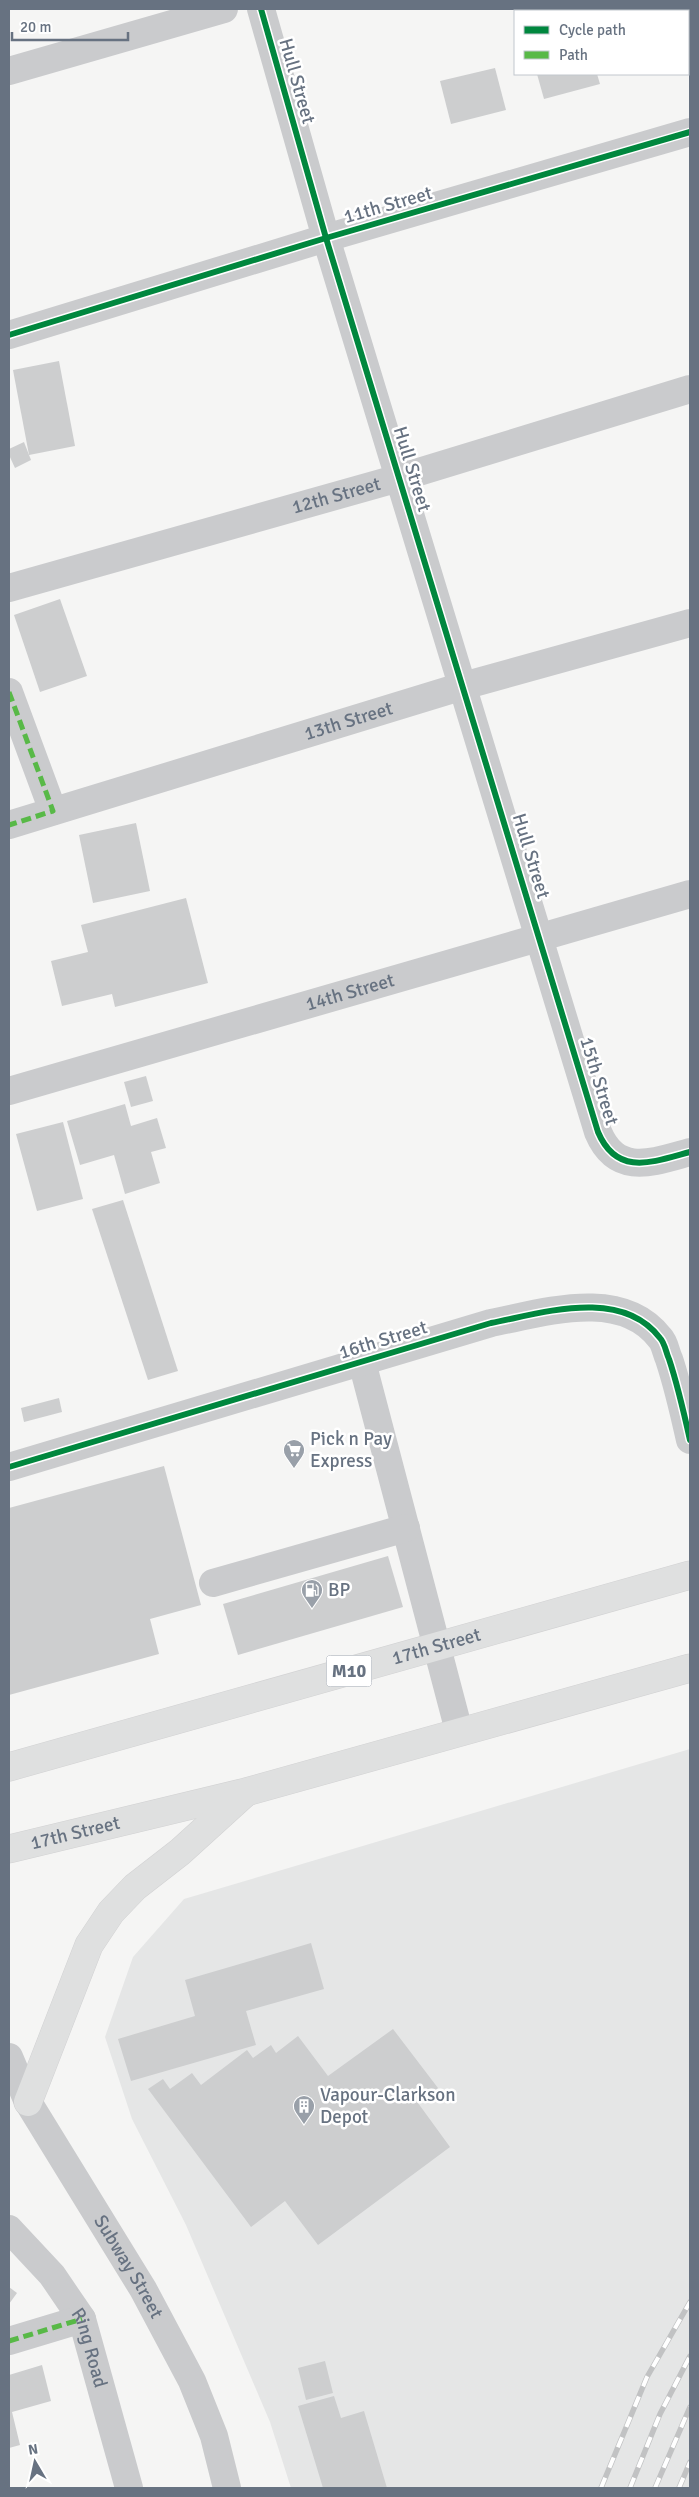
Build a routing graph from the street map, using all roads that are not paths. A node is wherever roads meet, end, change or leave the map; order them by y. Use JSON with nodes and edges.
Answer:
{"nodes":[{"id":1,"x":224,"y":9,"type":"edge"},
{"id":2,"x":261,"y":9,"type":"edge"},
{"id":3,"x":9,"y":71,"type":"edge"},
{"id":4,"x":690,"y":132,"type":"edge"},
{"id":5,"x":326,"y":238,"type":"junction"},
{"id":6,"x":9,"y":335,"type":"edge"},
{"id":7,"x":690,"y":389,"type":"edge"},
{"id":8,"x":399,"y":478,"type":"junction"},
{"id":9,"x":9,"y":588,"type":"edge"},
{"id":10,"x":690,"y":623,"type":"edge"},
{"id":11,"x":463,"y":686,"type":"junction"},
{"id":12,"x":9,"y":692,"type":"edge"},
{"id":13,"x":53,"y":811,"type":"junction"},
{"id":14,"x":9,"y":825,"type":"edge"},
{"id":15,"x":690,"y":894,"type":"edge"},
{"id":16,"x":540,"y":936,"type":"junction"},
{"id":17,"x":9,"y":1091,"type":"edge"},
{"id":18,"x":690,"y":1152,"type":"edge"},
{"id":19,"x":362,"y":1362,"type":"junction"},
{"id":20,"x":690,"y":1440,"type":"edge"},
{"id":21,"x":9,"y":1467,"type":"edge"},
{"id":22,"x":406,"y":1528,"type":"junction"},
{"id":23,"x":690,"y":1575,"type":"edge"},
{"id":24,"x":213,"y":1583,"type":"dead end"},
{"id":25,"x":436,"y":1646,"type":"junction"},
{"id":26,"x":690,"y":1668,"type":"edge"},
{"id":27,"x":459,"y":1731,"type":"junction"},
{"id":28,"x":9,"y":1767,"type":"edge"},
{"id":29,"x":246,"y":1792,"type":"junction"},
{"id":30,"x":9,"y":1849,"type":"edge"},
{"id":31,"x":9,"y":2057,"type":"edge"},
{"id":32,"x":28,"y":2102,"type":"junction"},
{"id":33,"x":9,"y":2229,"type":"edge"},
{"id":34,"x":82,"y":2319,"type":"junction"},
{"id":35,"x":9,"y":2341,"type":"edge"},
{"id":36,"x":130,"y":2488,"type":"edge"},
{"id":37,"x":227,"y":2488,"type":"edge"}],
"edges":[{"from":1,"to":3,"type":"street"},
{"from":2,"to":5,"type":"street","name":"Hull Street"},
{"from":4,"to":5,"type":"street","name":"11th Street"},
{"from":5,"to":6,"type":"street","name":"11th Street"},
{"from":5,"to":8,"type":"street","name":"Hull Street"},
{"from":7,"to":8,"type":"street","name":"12th Street"},
{"from":8,"to":9,"type":"street","name":"12th Street"},
{"from":8,"to":11,"type":"street","name":"Hull Street"},
{"from":10,"to":11,"type":"street","name":"13th Street"},
{"from":11,"to":13,"type":"street","name":"13th Street"},
{"from":11,"to":16,"type":"street","name":"Hull Street"},
{"from":12,"to":13,"type":"street"},
{"from":13,"to":14,"type":"street","name":"13th Street"},
{"from":15,"to":16,"type":"street","name":"14th Street"},
{"from":16,"to":17,"type":"street","name":"14th Street"},
{"from":16,"to":18,"type":"street","name":"15th Street"},
{"from":19,"to":20,"type":"street","name":"16th Street"},
{"from":19,"to":21,"type":"street","name":"16th Street"},
{"from":19,"to":22,"type":"street"},
{"from":22,"to":24,"type":"street"},
{"from":22,"to":25,"type":"street"},
{"from":23,"to":25,"type":"main road","name":"17th Street","number":"M10"},
{"from":25,"to":27,"type":"street"},
{"from":25,"to":28,"type":"main road","name":"17th Street","number":"M10"},
{"from":26,"to":27,"type":"main road","name":"17th Street"},
{"from":27,"to":29,"type":"main road","name":"17th Street"},
{"from":29,"to":30,"type":"main road","name":"17th Street"},
{"from":29,"to":32,"type":"main road"},
{"from":31,"to":32,"type":"street","name":"Subway Street"},
{"from":32,"to":37,"type":"street","name":"Subway Street"},
{"from":33,"to":34,"type":"street","name":"Ring Road"},
{"from":34,"to":35,"type":"street"},
{"from":34,"to":36,"type":"street","name":"Ring Road"}]}
